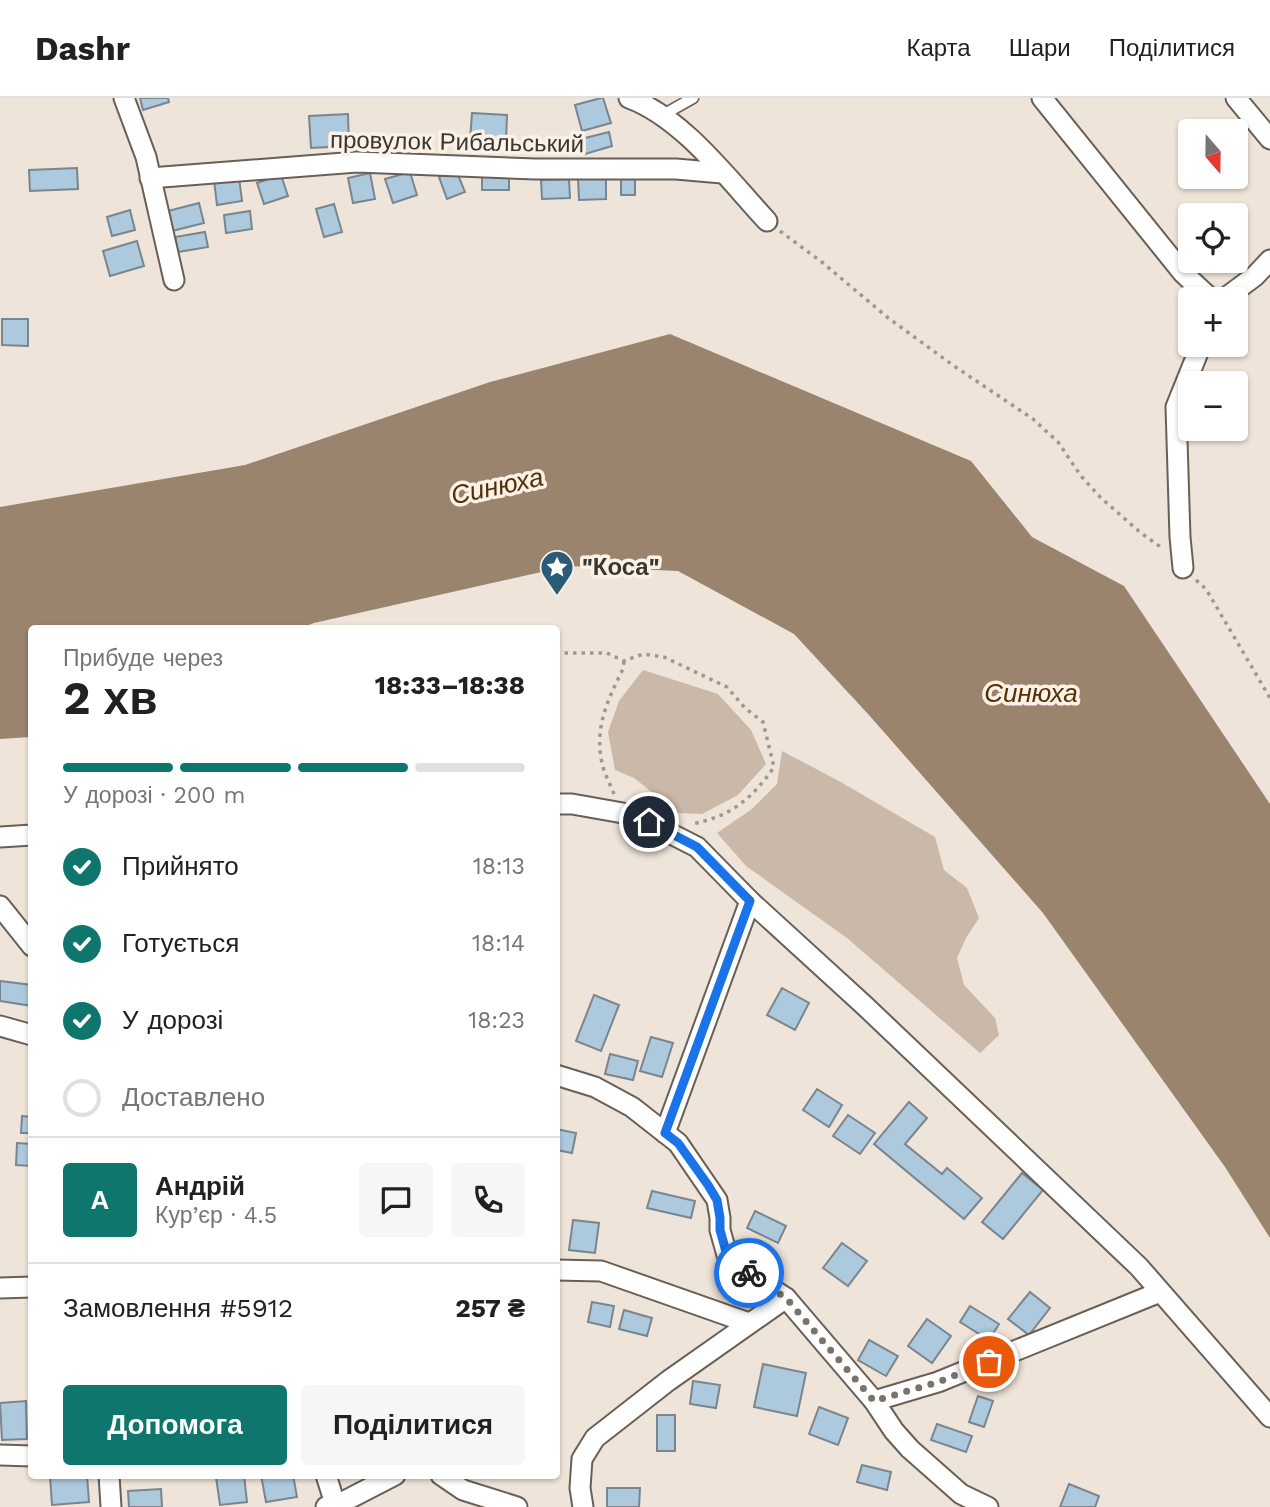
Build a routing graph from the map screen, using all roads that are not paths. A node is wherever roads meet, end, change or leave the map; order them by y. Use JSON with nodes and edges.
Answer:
{"nodes":[{"id":1,"x":124,"y":98,"type":"edge"},
{"id":2,"x":629,"y":98,"type":"edge"},
{"id":3,"x":693,"y":98,"type":"edge"},
{"id":4,"x":1236,"y":98,"type":"edge"},
{"id":5,"x":1053,"y":102,"type":"edge"},
{"id":6,"x":661,"y":116,"type":"junction"},
{"id":7,"x":1270,"y":139,"type":"edge"},
{"id":8,"x":722,"y":173,"type":"junction"},
{"id":9,"x":150,"y":178,"type":"junction"},
{"id":10,"x":767,"y":222,"type":"road end"},
{"id":11,"x":1270,"y":260,"type":"edge"},
{"id":12,"x":174,"y":280,"type":"dead end"},
{"id":13,"x":1198,"y":287,"type":"edge"},
{"id":14,"x":1240,"y":287,"type":"edge"},
{"id":15,"x":1196,"y":357,"type":"edge"},
{"id":16,"x":1183,"y":568,"type":"road end"},
{"id":17,"x":560,"y":804,"type":"edge"},
{"id":18,"x":28,"y":835,"type":"edge"},
{"id":19,"x":0,"y":837,"type":"edge"},
{"id":20,"x":750,"y":901,"type":"junction"},
{"id":21,"x":0,"y":906,"type":"edge"},
{"id":22,"x":28,"y":941,"type":"edge"},
{"id":23,"x":0,"y":1026,"type":"edge"},
{"id":24,"x":28,"y":1034,"type":"edge"},
{"id":25,"x":560,"y":1076,"type":"edge"},
{"id":26,"x":665,"y":1133,"type":"junction"},
{"id":27,"x":560,"y":1270,"type":"edge"},
{"id":28,"x":28,"y":1287,"type":"edge"},
{"id":29,"x":0,"y":1288,"type":"edge"},
{"id":30,"x":1160,"y":1292,"type":"junction"},
{"id":31,"x":786,"y":1298,"type":"junction"},
{"id":32,"x":749,"y":1323,"type":"junction"},
{"id":33,"x":874,"y":1401,"type":"junction"},
{"id":34,"x":1270,"y":1417,"type":"edge"},
{"id":35,"x":0,"y":1455,"type":"edge"},
{"id":36,"x":28,"y":1456,"type":"edge"},
{"id":37,"x":109,"y":1479,"type":"edge"},
{"id":38,"x":327,"y":1479,"type":"edge"},
{"id":39,"x":387,"y":1479,"type":"edge"},
{"id":40,"x":448,"y":1479,"type":"edge"},
{"id":41,"x":332,"y":1506,"type":"edge"},
{"id":42,"x":111,"y":1507,"type":"edge"},
{"id":43,"x":517,"y":1507,"type":"edge"},
{"id":44,"x":583,"y":1507,"type":"edge"},
{"id":45,"x":988,"y":1507,"type":"edge"}],
"edges":[{"from":1,"to":9,"type":"street"},
{"from":2,"to":6,"type":"street"},
{"from":3,"to":6,"type":"lane"},
{"from":4,"to":7,"type":"street"},
{"from":5,"to":13,"type":"street"},
{"from":6,"to":8,"type":"street"},
{"from":8,"to":9,"type":"street","name":"провулок Рибальський"},
{"from":8,"to":10,"type":"street"},
{"from":9,"to":12,"type":"street"},
{"from":11,"to":14,"type":"street"},
{"from":15,"to":16,"type":"street"},
{"from":17,"to":20,"type":"street"},
{"from":18,"to":19,"type":"street"},
{"from":20,"to":26,"type":"street"},
{"from":20,"to":30,"type":"street"},
{"from":21,"to":22,"type":"street"},
{"from":23,"to":24,"type":"street"},
{"from":25,"to":26,"type":"street"},
{"from":26,"to":31,"type":"street"},
{"from":27,"to":32,"type":"street"},
{"from":28,"to":29,"type":"street"},
{"from":30,"to":33,"type":"street"},
{"from":30,"to":34,"type":"street"},
{"from":31,"to":32,"type":"street"},
{"from":31,"to":33,"type":"street"},
{"from":32,"to":44,"type":"street"},
{"from":33,"to":45,"type":"street"},
{"from":35,"to":36,"type":"street"},
{"from":37,"to":42,"type":"street"},
{"from":38,"to":41,"type":"street"},
{"from":39,"to":41,"type":"street"},
{"from":40,"to":43,"type":"street"}]}
